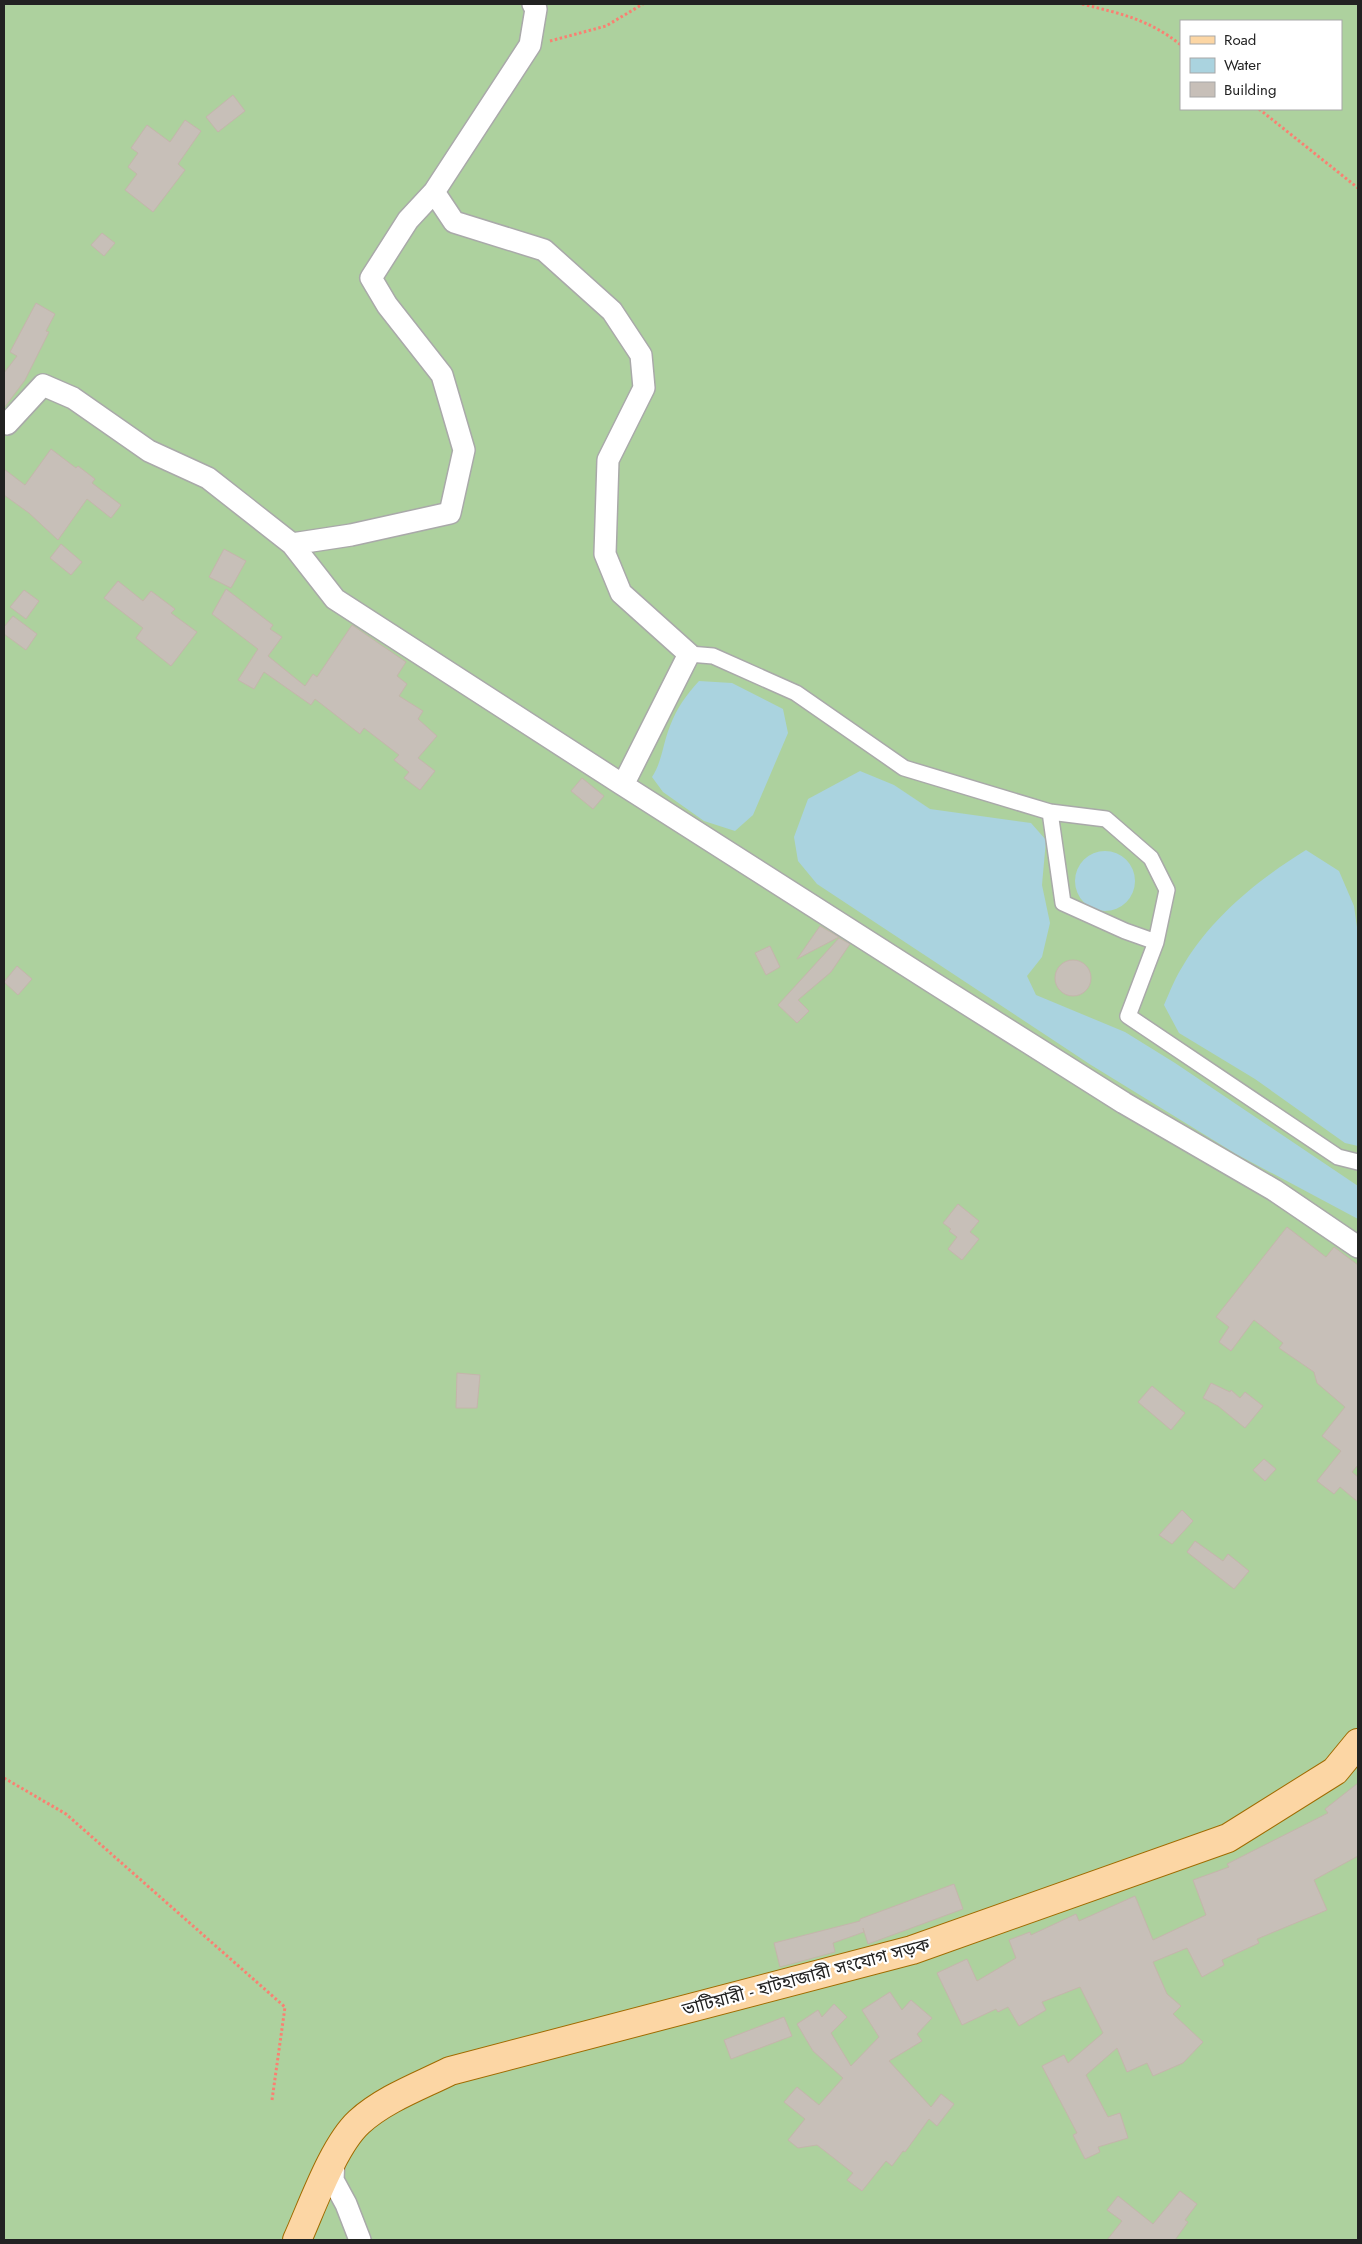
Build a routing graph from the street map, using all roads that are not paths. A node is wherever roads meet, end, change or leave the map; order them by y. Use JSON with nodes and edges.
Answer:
{"nodes":[{"id":1,"x":533,"y":4,"type":"edge"},
{"id":2,"x":434,"y":192,"type":"junction"},
{"id":3,"x":7,"y":424,"type":"dead end"},
{"id":4,"x":292,"y":544,"type":"junction"},
{"id":5,"x":689,"y":654,"type":"junction"},
{"id":6,"x":623,"y":785,"type":"junction"},
{"id":7,"x":1050,"y":812,"type":"junction"},
{"id":8,"x":1156,"y":942,"type":"junction"},
{"id":9,"x":1358,"y":1162,"type":"edge"},
{"id":10,"x":1358,"y":1247,"type":"edge"},
{"id":11,"x":1358,"y":1743,"type":"edge"},
{"id":12,"x":334,"y":2156,"type":"junction"},
{"id":13,"x":297,"y":2240,"type":"edge"},
{"id":14,"x":360,"y":2240,"type":"edge"}],
"edges":[{"from":1,"to":2,"type":"street"},
{"from":2,"to":4,"type":"street"},
{"from":2,"to":5,"type":"street"},
{"from":3,"to":4,"type":"street"},
{"from":4,"to":6,"type":"street"},
{"from":5,"to":6,"type":"street"},
{"from":5,"to":7,"type":"street"},
{"from":6,"to":10,"type":"street"},
{"from":7,"to":8,"type":"street"},
{"from":7,"to":8,"type":"street"},
{"from":8,"to":9,"type":"street"},
{"from":11,"to":12,"type":"main road","name":"ভাটিয়ারী - হাটহাজারী সংযোগ সড়ক"},
{"from":12,"to":13,"type":"main road","name":"ভাটিয়ারী - হাটহাজারী সংযোগ সড়ক"},
{"from":12,"to":14,"type":"street"}]}
